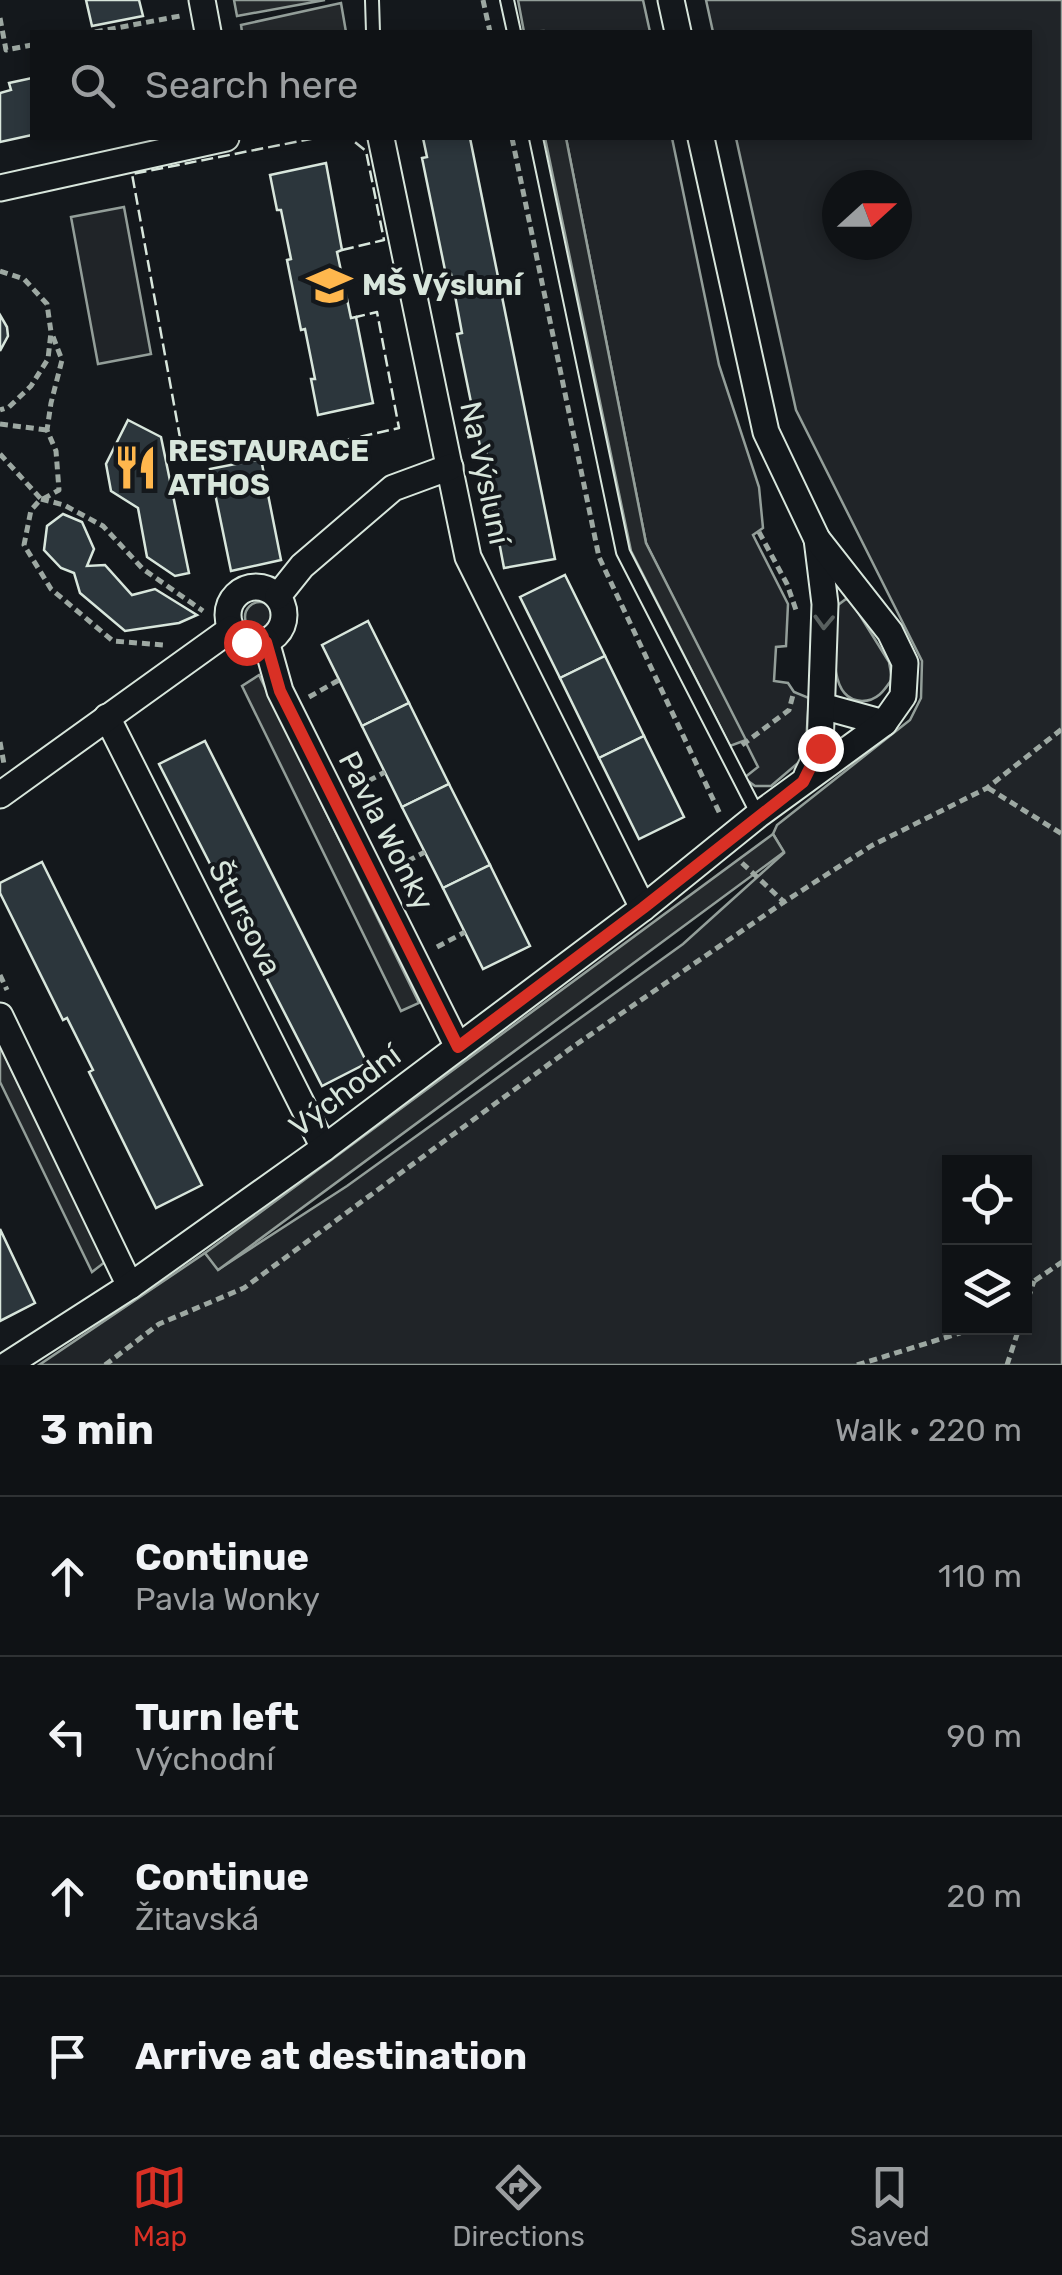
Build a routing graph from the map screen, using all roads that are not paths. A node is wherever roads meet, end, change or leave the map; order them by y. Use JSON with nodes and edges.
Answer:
{"nodes":[{"id":1,"x":372,"y":0,"type":"edge"},
{"id":2,"x":507,"y":0,"type":"edge"},
{"id":3,"x":670,"y":0,"type":"edge"},
{"id":4,"x":370,"y":30,"type":"edge"},
{"id":5,"x":514,"y":30,"type":"edge"},
{"id":6,"x":678,"y":30,"type":"edge"},
{"id":7,"x":217,"y":140,"type":"edge"},
{"id":8,"x":382,"y":140,"type":"edge"},
{"id":9,"x":536,"y":140,"type":"edge"},
{"id":10,"x":701,"y":140,"type":"edge"},
{"id":11,"x":0,"y":188,"type":"edge"},
{"id":12,"x":450,"y":468,"type":"junction"},
{"id":13,"x":816,"y":539,"type":"junction"},
{"id":14,"x":278,"y":596,"type":"junction"},
{"id":15,"x":232,"y":628,"type":"junction"},
{"id":16,"x":266,"y":642,"type":"junction"},
{"id":17,"x":822,"y":706,"type":"junction"},
{"id":18,"x":107,"y":717,"type":"junction"},
{"id":19,"x":884,"y":722,"type":"junction"},
{"id":20,"x":803,"y":782,"type":"junction"},
{"id":21,"x":0,"y":795,"type":"edge"},
{"id":22,"x":758,"y":816,"type":"junction"},
{"id":23,"x":643,"y":908,"type":"junction"},
{"id":24,"x":4,"y":1004,"type":"edge"},
{"id":25,"x":458,"y":1047,"type":"junction"},
{"id":26,"x":324,"y":1148,"type":"junction"},
{"id":27,"x":130,"y":1286,"type":"junction"},
{"id":28,"x":7,"y":1365,"type":"edge"}],
"edges":[{"from":1,"to":4,"type":"lane"},
{"from":2,"to":5,"type":"lane"},
{"from":3,"to":6,"type":"street"},
{"from":7,"to":11,"type":"street"},
{"from":8,"to":12,"type":"street","name":"Na Výsluní"},
{"from":9,"to":22,"type":"lane"},
{"from":10,"to":13,"type":"street"},
{"from":12,"to":14,"type":"street"},
{"from":12,"to":23,"type":"street","name":"Na Výsluní"},
{"from":13,"to":17,"type":"street","one_way":true},
{"from":13,"to":19,"type":"street"},
{"from":14,"to":15,"type":"street"},
{"from":14,"to":16,"type":"street"},
{"from":15,"to":16,"type":"street"},
{"from":15,"to":18,"type":"street"},
{"from":16,"to":25,"type":"street","name":"Pavla Wonky"},
{"from":17,"to":19,"type":"street"},
{"from":17,"to":20,"type":"street"},
{"from":18,"to":21,"type":"street"},
{"from":18,"to":26,"type":"street","name":"Štursova"},
{"from":19,"to":20,"type":"street","name":"Východní"},
{"from":20,"to":22,"type":"street","name":"Východní"},
{"from":22,"to":23,"type":"street","name":"Východní"},
{"from":23,"to":25,"type":"street","name":"Východní"},
{"from":24,"to":27,"type":"street"},
{"from":25,"to":26,"type":"street","name":"Východní"},
{"from":26,"to":27,"type":"street","name":"Východní"},
{"from":27,"to":28,"type":"street","name":"Východní"}]}
